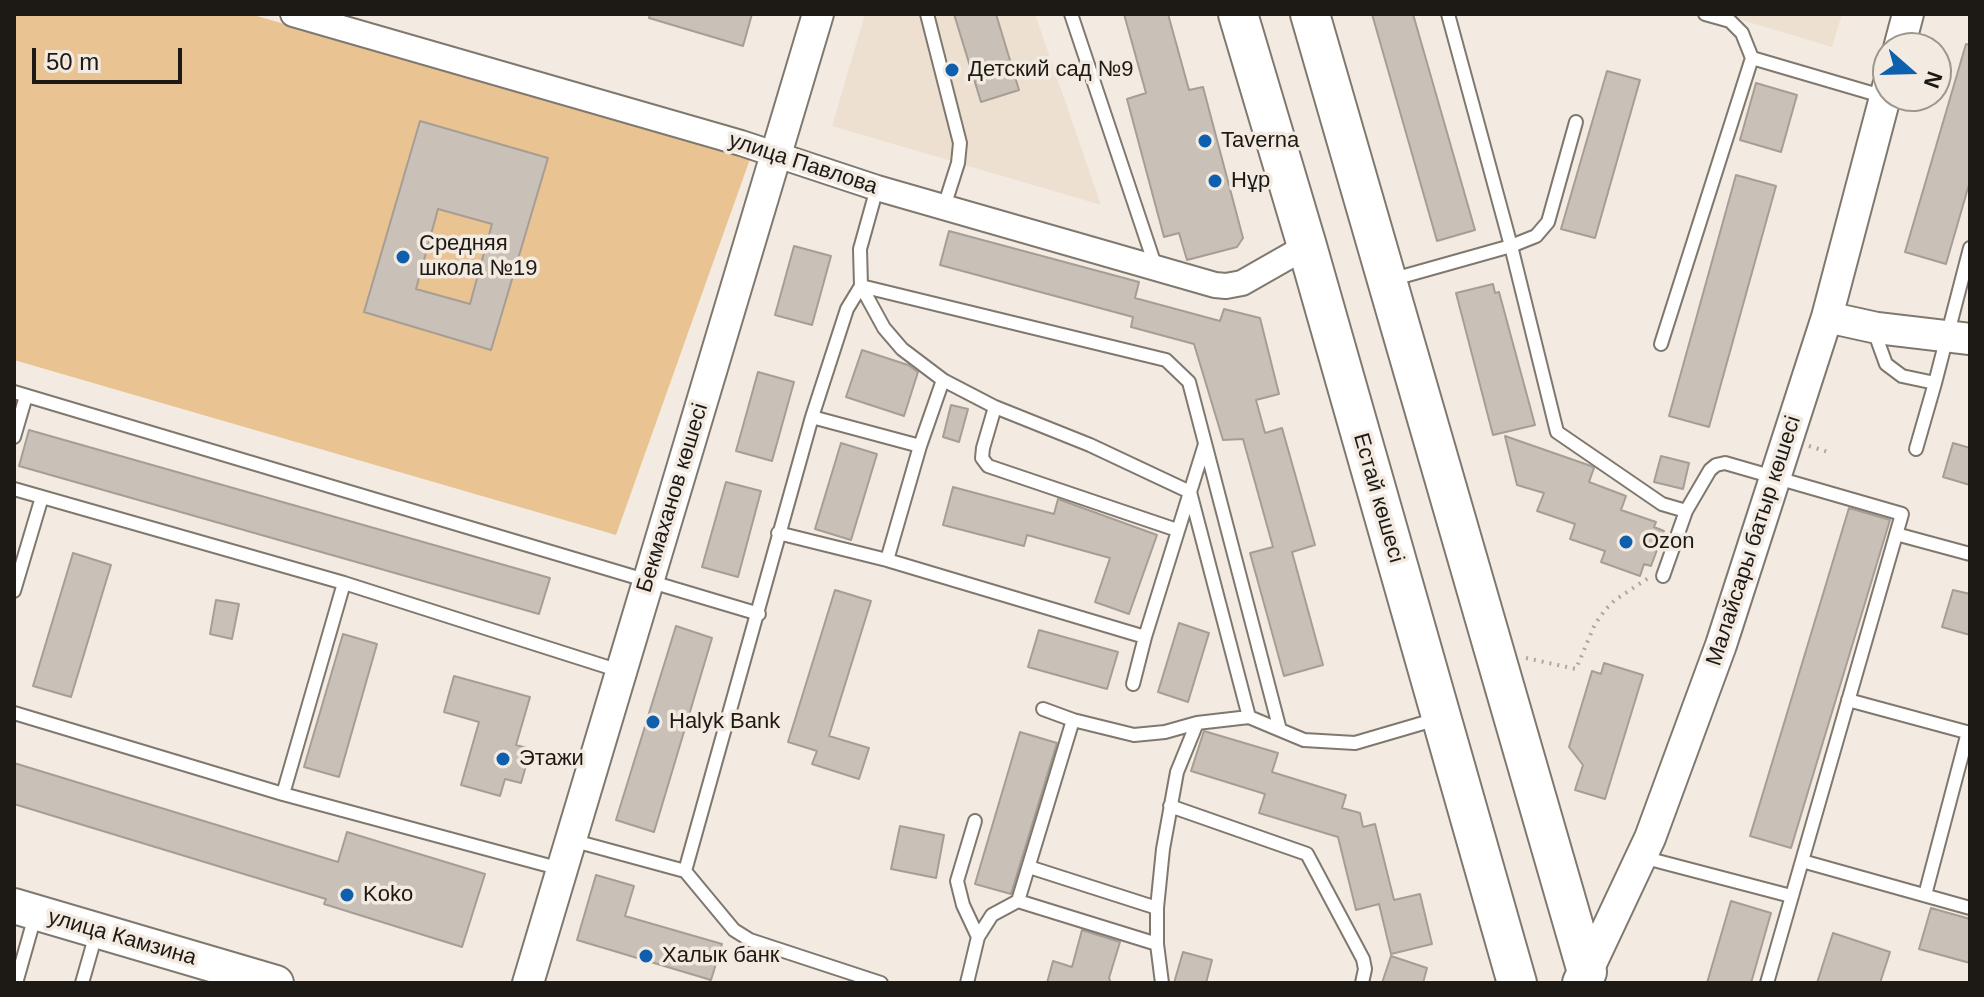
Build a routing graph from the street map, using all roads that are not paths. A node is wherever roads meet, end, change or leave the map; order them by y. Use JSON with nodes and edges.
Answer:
{"nodes":[{"id":1,"x":293,"y":14,"type":"edge"},
{"id":2,"x":818,"y":14,"type":"edge"},
{"id":3,"x":927,"y":14,"type":"edge"},
{"id":4,"x":1071,"y":14,"type":"edge"},
{"id":5,"x":1238,"y":14,"type":"edge"},
{"id":6,"x":1310,"y":14,"type":"edge"},
{"id":7,"x":1448,"y":14,"type":"edge"},
{"id":8,"x":1705,"y":14,"type":"edge"},
{"id":9,"x":329,"y":19,"type":"edge"},
{"id":10,"x":1752,"y":58,"type":"junction"},
{"id":11,"x":1872,"y":88,"type":"edge"},
{"id":12,"x":1881,"y":112,"type":"edge"},
{"id":13,"x":1576,"y":122,"type":"dead end"},
{"id":14,"x":775,"y":154,"type":"junction"},
{"id":15,"x":877,"y":188,"type":"junction"},
{"id":16,"x":944,"y":207,"type":"junction"},
{"id":17,"x":1307,"y":246,"type":"junction"},
{"id":18,"x":1511,"y":246,"type":"junction"},
{"id":19,"x":1970,"y":248,"type":"edge"},
{"id":20,"x":1156,"y":268,"type":"junction"},
{"id":21,"x":1386,"y":281,"type":"junction"},
{"id":22,"x":861,"y":286,"type":"junction"},
{"id":23,"x":1827,"y":317,"type":"junction"},
{"id":24,"x":1877,"y":328,"type":"junction"},
{"id":25,"x":1959,"y":337,"type":"edge"},
{"id":26,"x":1661,"y":344,"type":"dead end"},
{"id":27,"x":943,"y":380,"type":"junction"},
{"id":28,"x":1935,"y":383,"type":"junction"},
{"id":29,"x":20,"y":394,"type":"edge"},
{"id":30,"x":995,"y":407,"type":"junction"},
{"id":31,"x":812,"y":417,"type":"junction"},
{"id":32,"x":14,"y":437,"type":"edge"},
{"id":33,"x":1205,"y":444,"type":"junction"},
{"id":34,"x":920,"y":446,"type":"junction"},
{"id":35,"x":1916,"y":449,"type":"dead end"},
{"id":36,"x":1776,"y":478,"type":"junction"},
{"id":37,"x":14,"y":489,"type":"edge"},
{"id":38,"x":1190,"y":492,"type":"junction"},
{"id":39,"x":42,"y":497,"type":"junction"},
{"id":40,"x":1686,"y":511,"type":"junction"},
{"id":41,"x":1177,"y":530,"type":"junction"},
{"id":42,"x":778,"y":533,"type":"junction"},
{"id":43,"x":1896,"y":534,"type":"junction"},
{"id":44,"x":1970,"y":554,"type":"edge"},
{"id":45,"x":887,"y":560,"type":"junction"},
{"id":46,"x":1665,"y":571,"type":"road end"},
{"id":47,"x":648,"y":581,"type":"junction"},
{"id":48,"x":344,"y":583,"type":"junction"},
{"id":49,"x":14,"y":591,"type":"edge"},
{"id":50,"x":759,"y":614,"type":"junction"},
{"id":51,"x":1145,"y":637,"type":"junction"},
{"id":52,"x":621,"y":671,"type":"junction"},
{"id":53,"x":1133,"y":684,"type":"dead end"},
{"id":54,"x":1848,"y":700,"type":"junction"},
{"id":55,"x":1043,"y":709,"type":"dead end"},
{"id":56,"x":14,"y":713,"type":"edge"},
{"id":57,"x":1249,"y":717,"type":"junction"},
{"id":58,"x":1440,"y":718,"type":"junction"},
{"id":59,"x":1073,"y":720,"type":"junction"},
{"id":60,"x":1197,"y":723,"type":"junction"},
{"id":61,"x":1280,"y":730,"type":"junction"},
{"id":62,"x":1969,"y":733,"type":"edge"},
{"id":63,"x":283,"y":794,"type":"junction"},
{"id":64,"x":1170,"y":806,"type":"junction"},
{"id":65,"x":975,"y":821,"type":"dead end"},
{"id":66,"x":571,"y":840,"type":"junction"},
{"id":67,"x":1642,"y":857,"type":"junction"},
{"id":68,"x":1802,"y":861,"type":"junction"},
{"id":69,"x":1029,"y":867,"type":"junction"},
{"id":70,"x":562,"y":869,"type":"junction"},
{"id":71,"x":685,"y":871,"type":"junction"},
{"id":72,"x":1925,"y":895,"type":"junction"},
{"id":73,"x":1791,"y":896,"type":"junction"},
{"id":74,"x":1018,"y":901,"type":"junction"},
{"id":75,"x":1157,"y":908,"type":"junction"},
{"id":76,"x":1970,"y":908,"type":"edge"},
{"id":77,"x":25,"y":909,"type":"edge"},
{"id":78,"x":97,"y":931,"type":"junction"},
{"id":79,"x":978,"y":937,"type":"junction"},
{"id":80,"x":1157,"y":944,"type":"junction"},
{"id":81,"x":1585,"y":978,"type":"edge"},
{"id":82,"x":16,"y":983,"type":"edge"},
{"id":83,"x":82,"y":983,"type":"edge"},
{"id":84,"x":276,"y":983,"type":"edge"},
{"id":85,"x":528,"y":983,"type":"edge"},
{"id":86,"x":881,"y":983,"type":"edge"},
{"id":87,"x":967,"y":983,"type":"edge"},
{"id":88,"x":1162,"y":983,"type":"edge"},
{"id":89,"x":1362,"y":983,"type":"edge"},
{"id":90,"x":1517,"y":983,"type":"edge"},
{"id":91,"x":1767,"y":983,"type":"edge"}],
"edges":[{"from":1,"to":9,"type":"street","name":"улица Павлова"},
{"from":2,"to":14,"type":"street","name":"Бекмаханов көшесі"},
{"from":3,"to":16,"type":"lane"},
{"from":4,"to":20,"type":"lane"},
{"from":5,"to":17,"type":"main road","name":"Естай көшесі"},
{"from":6,"to":21,"type":"main road"},
{"from":7,"to":18,"type":"lane"},
{"from":8,"to":10,"type":"lane"},
{"from":9,"to":14,"type":"street","name":"улица Павлова"},
{"from":10,"to":11,"type":"lane"},
{"from":10,"to":26,"type":"lane"},
{"from":12,"to":23,"type":"street","name":"Малайсары батыр көшесі"},
{"from":13,"to":18,"type":"lane"},
{"from":14,"to":15,"type":"street","name":"улица Павлова"},
{"from":14,"to":47,"type":"street","name":"Бекмаханов көшесі"},
{"from":15,"to":16,"type":"street","name":"улица Павлова"},
{"from":15,"to":22,"type":"lane"},
{"from":16,"to":20,"type":"street","name":"улица Павлова"},
{"from":17,"to":20,"type":"street","name":"улица Павлова"},
{"from":17,"to":58,"type":"main road","name":"Естай көшесі"},
{"from":18,"to":21,"type":"lane"},
{"from":18,"to":40,"type":"lane"},
{"from":19,"to":25,"type":"lane"},
{"from":21,"to":81,"type":"main road"},
{"from":22,"to":27,"type":"lane"},
{"from":22,"to":31,"type":"lane"},
{"from":22,"to":33,"type":"lane"},
{"from":23,"to":24,"type":"street"},
{"from":23,"to":36,"type":"street","name":"Малайсары батыр көшесі"},
{"from":24,"to":25,"type":"street"},
{"from":24,"to":28,"type":"lane"},
{"from":25,"to":28,"type":"lane"},
{"from":27,"to":30,"type":"lane"},
{"from":27,"to":34,"type":"lane"},
{"from":28,"to":35,"type":"lane"},
{"from":29,"to":32,"type":"lane"},
{"from":29,"to":47,"type":"lane"},
{"from":30,"to":38,"type":"lane"},
{"from":30,"to":41,"type":"lane"},
{"from":31,"to":34,"type":"lane"},
{"from":31,"to":42,"type":"lane"},
{"from":33,"to":38,"type":"lane"},
{"from":33,"to":61,"type":"lane"},
{"from":34,"to":45,"type":"lane"},
{"from":36,"to":40,"type":"lane"},
{"from":36,"to":43,"type":"lane"},
{"from":36,"to":67,"type":"street","name":"Малайсары батыр көшесі"},
{"from":37,"to":39,"type":"lane"},
{"from":38,"to":41,"type":"lane"},
{"from":38,"to":57,"type":"lane"},
{"from":39,"to":48,"type":"lane"},
{"from":39,"to":49,"type":"lane"},
{"from":40,"to":46,"type":"lane"},
{"from":41,"to":51,"type":"lane"},
{"from":42,"to":45,"type":"lane"},
{"from":42,"to":50,"type":"lane"},
{"from":43,"to":44,"type":"lane"},
{"from":43,"to":54,"type":"lane"},
{"from":45,"to":51,"type":"lane"},
{"from":47,"to":50,"type":"lane"},
{"from":47,"to":52,"type":"street","name":"Бекмаханов көшесі"},
{"from":48,"to":52,"type":"lane"},
{"from":48,"to":63,"type":"lane"},
{"from":50,"to":71,"type":"lane"},
{"from":51,"to":53,"type":"lane"},
{"from":52,"to":66,"type":"street","name":"Бекмаханов көшесі"},
{"from":54,"to":62,"type":"lane"},
{"from":54,"to":68,"type":"lane"},
{"from":55,"to":59,"type":"lane"},
{"from":56,"to":63,"type":"lane"},
{"from":57,"to":60,"type":"lane"},
{"from":57,"to":61,"type":"lane"},
{"from":58,"to":61,"type":"lane"},
{"from":58,"to":90,"type":"main road","name":"Естай көшесі"},
{"from":59,"to":60,"type":"lane"},
{"from":59,"to":69,"type":"lane"},
{"from":60,"to":64,"type":"lane"},
{"from":62,"to":72,"type":"lane"},
{"from":63,"to":70,"type":"lane"},
{"from":64,"to":75,"type":"lane"},
{"from":64,"to":89,"type":"lane"},
{"from":65,"to":79,"type":"lane"},
{"from":66,"to":70,"type":"street","name":"Бекмаханов көшесі"},
{"from":66,"to":71,"type":"lane"},
{"from":67,"to":73,"type":"lane"},
{"from":67,"to":81,"type":"street","name":"Малайсары батыр көшесі"},
{"from":68,"to":72,"type":"lane"},
{"from":68,"to":73,"type":"lane"},
{"from":69,"to":74,"type":"lane"},
{"from":69,"to":75,"type":"lane"},
{"from":70,"to":85,"type":"street","name":"Бекмаханов көшесі"},
{"from":71,"to":86,"type":"lane"},
{"from":72,"to":76,"type":"lane"},
{"from":73,"to":91,"type":"lane"},
{"from":74,"to":79,"type":"lane"},
{"from":74,"to":80,"type":"lane"},
{"from":75,"to":80,"type":"lane"},
{"from":77,"to":78,"type":"main road","name":"улица Камзина"},
{"from":77,"to":82,"type":"lane"},
{"from":78,"to":83,"type":"lane"},
{"from":78,"to":84,"type":"main road","name":"улица Камзина"},
{"from":79,"to":87,"type":"lane"},
{"from":80,"to":88,"type":"lane"}]}
